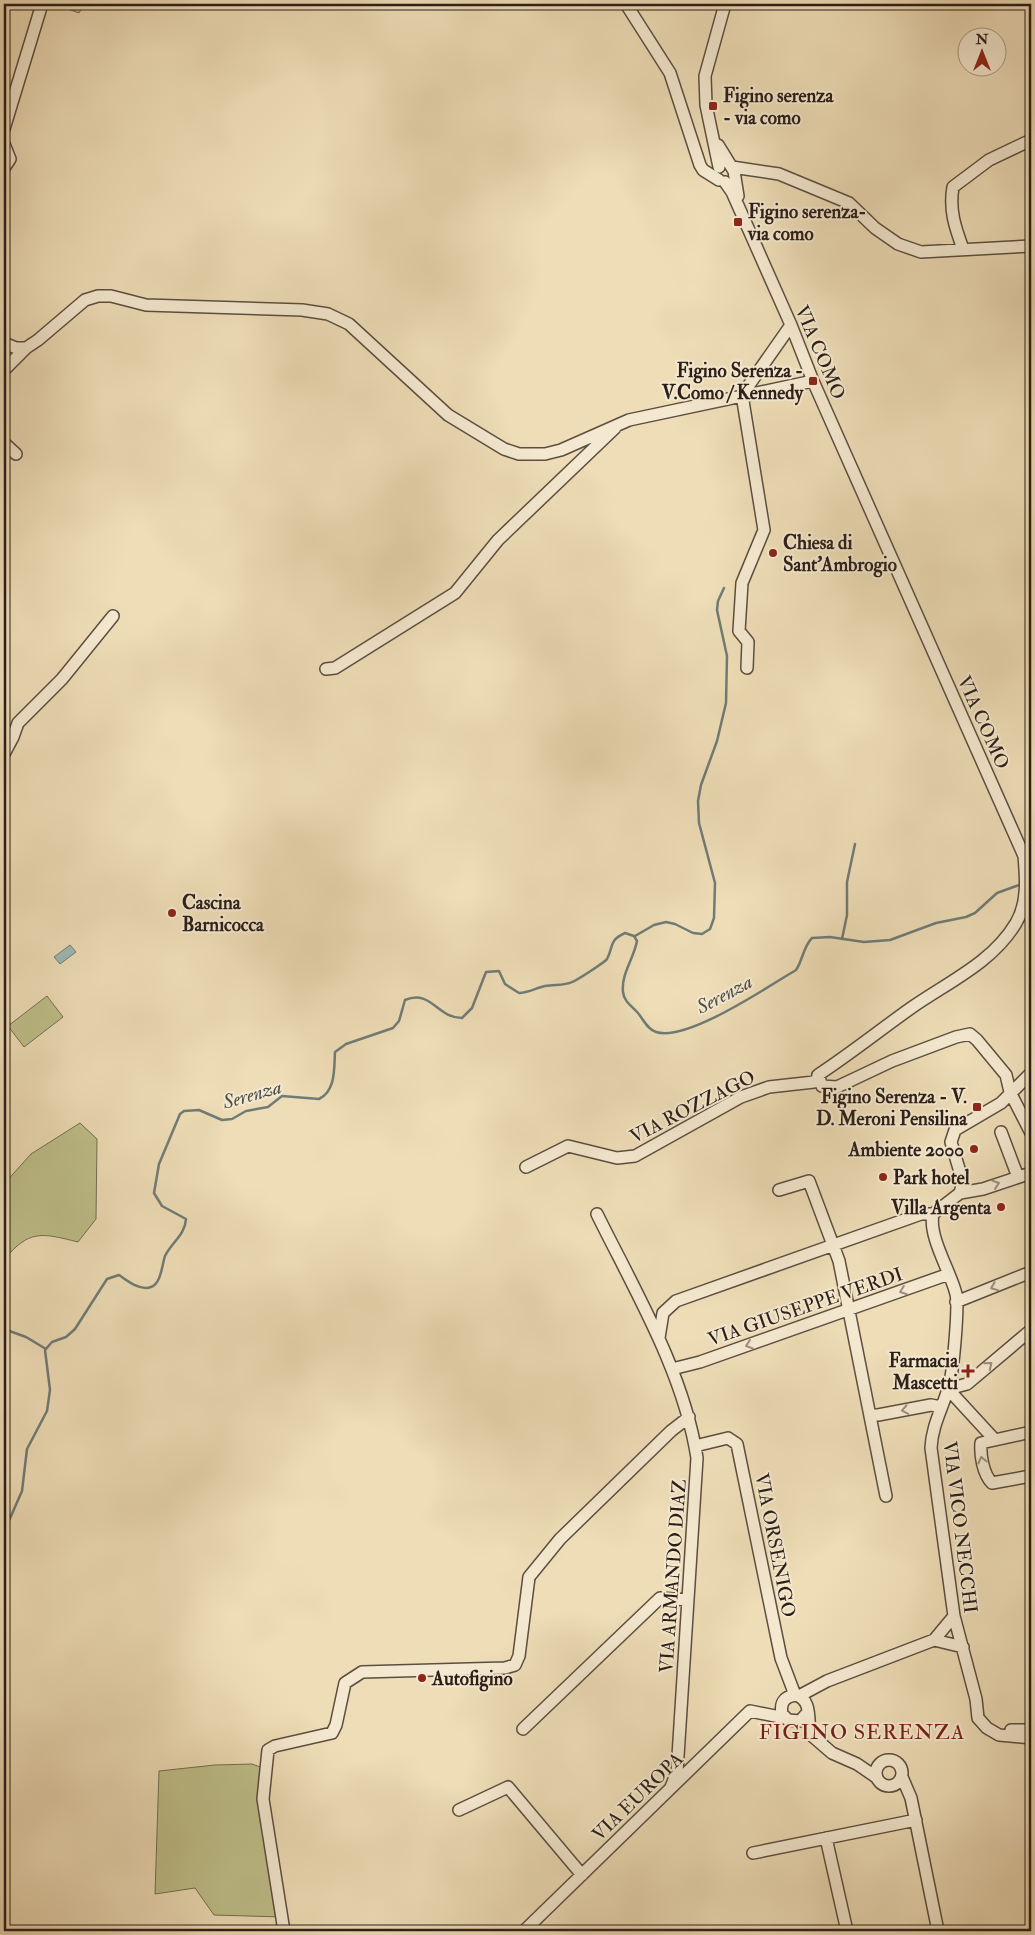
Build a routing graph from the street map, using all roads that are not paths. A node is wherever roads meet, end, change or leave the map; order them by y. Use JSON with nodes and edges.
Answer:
{"nodes":[{"id":1,"x":42,"y":4,"type":"edge"},
{"id":2,"x":626,"y":4,"type":"edge"},
{"id":3,"x":725,"y":4,"type":"edge"},
{"id":4,"x":4,"y":129,"type":"edge"},
{"id":5,"x":1031,"y":140,"type":"edge"},
{"id":6,"x":4,"y":144,"type":"edge"},
{"id":7,"x":4,"y":168,"type":"edge"},
{"id":8,"x":726,"y":173,"type":"junction"},
{"id":9,"x":1031,"y":246,"type":"edge"},
{"id":10,"x":963,"y":249,"type":"junction"},
{"id":11,"x":792,"y":325,"type":"junction"},
{"id":12,"x":4,"y":343,"type":"edge"},
{"id":13,"x":777,"y":346,"type":"junction"},
{"id":14,"x":799,"y":346,"type":"junction"},
{"id":15,"x":26,"y":348,"type":"junction"},
{"id":16,"x":4,"y":370,"type":"edge"},
{"id":17,"x":813,"y":381,"type":"junction"},
{"id":18,"x":742,"y":395,"type":"junction"},
{"id":19,"x":620,"y":424,"type":"junction"},
{"id":20,"x":4,"y":443,"type":"edge"},
{"id":21,"x":16,"y":454,"type":"dead end"},
{"id":22,"x":113,"y":616,"type":"dead end"},
{"id":23,"x":747,"y":668,"type":"dead end"},
{"id":24,"x":326,"y":669,"type":"dead end"},
{"id":25,"x":4,"y":754,"type":"edge"},
{"id":26,"x":1031,"y":1073,"type":"edge"},
{"id":27,"x":819,"y":1077,"type":"junction"},
{"id":28,"x":1010,"y":1092,"type":"junction"},
{"id":29,"x":1001,"y":1132,"type":"dead end"},
{"id":30,"x":1031,"y":1133,"type":"edge"},
{"id":31,"x":526,"y":1167,"type":"dead end"},
{"id":32,"x":1031,"y":1173,"type":"edge"},
{"id":33,"x":1018,"y":1177,"type":"junction"},
{"id":34,"x":779,"y":1190,"type":"dead end"},
{"id":35,"x":960,"y":1192,"type":"junction"},
{"id":36,"x":597,"y":1214,"type":"dead end"},
{"id":37,"x":932,"y":1214,"type":"junction"},
{"id":38,"x":834,"y":1244,"type":"junction"},
{"id":39,"x":1031,"y":1272,"type":"edge"},
{"id":40,"x":948,"y":1274,"type":"junction"},
{"id":41,"x":676,"y":1300,"type":"junction"},
{"id":42,"x":956,"y":1302,"type":"junction"},
{"id":43,"x":848,"y":1310,"type":"junction"},
{"id":44,"x":646,"y":1313,"type":"junction"},
{"id":45,"x":1031,"y":1330,"type":"edge"},
{"id":46,"x":661,"y":1347,"type":"junction"},
{"id":47,"x":672,"y":1369,"type":"junction"},
{"id":48,"x":948,"y":1389,"type":"junction"},
{"id":49,"x":941,"y":1406,"type":"junction"},
{"id":50,"x":870,"y":1415,"type":"junction"},
{"id":51,"x":689,"y":1417,"type":"junction"},
{"id":52,"x":1031,"y":1432,"type":"edge"},
{"id":53,"x":994,"y":1439,"type":"junction"},
{"id":54,"x":695,"y":1446,"type":"junction"},
{"id":55,"x":1031,"y":1476,"type":"edge"},
{"id":56,"x":886,"y":1496,"type":"dead end"},
{"id":57,"x":688,"y":1600,"type":"junction"},
{"id":58,"x":954,"y":1616,"type":"junction"},
{"id":59,"x":934,"y":1640,"type":"junction"},
{"id":60,"x":963,"y":1647,"type":"junction"},
{"id":61,"x":796,"y":1702,"type":"junction"},
{"id":62,"x":750,"y":1711,"type":"junction"},
{"id":63,"x":790,"y":1720,"type":"junction"},
{"id":64,"x":523,"y":1729,"type":"dead end"},
{"id":65,"x":810,"y":1734,"type":"junction"},
{"id":66,"x":1030,"y":1735,"type":"edge"},
{"id":67,"x":679,"y":1746,"type":"junction"},
{"id":68,"x":697,"y":1762,"type":"junction"},
{"id":69,"x":879,"y":1763,"type":"junction"},
{"id":70,"x":857,"y":1764,"type":"junction"},
{"id":71,"x":876,"y":1777,"type":"junction"},
{"id":72,"x":902,"y":1777,"type":"junction"},
{"id":73,"x":890,"y":1786,"type":"junction"},
{"id":74,"x":671,"y":1787,"type":"junction"},
{"id":75,"x":911,"y":1798,"type":"junction"},
{"id":76,"x":459,"y":1810,"type":"dead end"},
{"id":77,"x":916,"y":1820,"type":"junction"},
{"id":78,"x":826,"y":1838,"type":"junction"},
{"id":79,"x":752,"y":1853,"type":"dead end"},
{"id":80,"x":582,"y":1875,"type":"junction"},
{"id":81,"x":284,"y":1931,"type":"edge"},
{"id":82,"x":524,"y":1931,"type":"edge"},
{"id":83,"x":847,"y":1931,"type":"edge"},
{"id":84,"x":938,"y":1931,"type":"edge"}],
"edges":[{"from":1,"to":4,"type":"street"},
{"from":2,"to":8,"type":"street"},
{"from":3,"to":8,"type":"street","name":"VIA COMO"},
{"from":5,"to":10,"type":"street"},
{"from":6,"to":7,"type":"street"},
{"from":8,"to":10,"type":"street"},
{"from":8,"to":11,"type":"street","name":"VIA COMO"},
{"from":9,"to":10,"type":"street"},
{"from":11,"to":13,"type":"street"},
{"from":11,"to":14,"type":"street","name":"VIA COMO"},
{"from":12,"to":15,"type":"street"},
{"from":13,"to":14,"type":"street"},
{"from":13,"to":18,"type":"street"},
{"from":14,"to":17,"type":"street","name":"VIA COMO"},
{"from":15,"to":16,"type":"street"},
{"from":15,"to":19,"type":"street"},
{"from":17,"to":18,"type":"street"},
{"from":17,"to":27,"type":"street","name":"VIA COMO"},
{"from":18,"to":19,"type":"street"},
{"from":18,"to":23,"type":"street"},
{"from":19,"to":24,"type":"street"},
{"from":20,"to":21,"type":"street"},
{"from":22,"to":25,"type":"street"},
{"from":26,"to":28,"type":"street"},
{"from":27,"to":28,"type":"street"},
{"from":27,"to":31,"type":"street","name":"VIA ROZZAGO"},
{"from":28,"to":30,"type":"street"},
{"from":28,"to":35,"type":"street"},
{"from":29,"to":33,"type":"street"},
{"from":32,"to":33,"type":"street"},
{"from":35,"to":33,"type":"street","one_way":true},
{"from":34,"to":38,"type":"street"},
{"from":35,"to":37,"type":"street"},
{"from":36,"to":44,"type":"street","name":"VIA ARMANDO DIAZ"},
{"from":37,"to":38,"type":"street"},
{"from":37,"to":40,"type":"street","name":"VIA VICO NECCHI"},
{"from":38,"to":41,"type":"street"},
{"from":38,"to":43,"type":"street"},
{"from":39,"to":42,"type":"street","one_way":true},
{"from":40,"to":42,"type":"street","name":"VIA VICO NECCHI"},
{"from":40,"to":43,"type":"street","name":"VIA GIUSEPPE VERDI","one_way":true},
{"from":41,"to":44,"type":"street"},
{"from":41,"to":46,"type":"street"},
{"from":42,"to":48,"type":"street","name":"VIA VICO NECCHI"},
{"from":43,"to":47,"type":"street","name":"VIA GIUSEPPE VERDI","one_way":true},
{"from":43,"to":50,"type":"street"},
{"from":44,"to":46,"type":"street","name":"VIA ARMANDO DIAZ"},
{"from":48,"to":45,"type":"street","one_way":true},
{"from":46,"to":47,"type":"street","name":"VIA ARMANDO DIAZ"},
{"from":47,"to":51,"type":"street","name":"VIA ARMANDO DIAZ"},
{"from":48,"to":49,"type":"street","name":"VIA VICO NECCHI"},
{"from":48,"to":53,"type":"street"},
{"from":49,"to":50,"type":"street","one_way":true},
{"from":49,"to":58,"type":"street","name":"VIA VICO NECCHI"},
{"from":50,"to":56,"type":"street"},
{"from":51,"to":54,"type":"street","name":"VIA ARMANDO DIAZ"},
{"from":51,"to":81,"type":"street"},
{"from":52,"to":53,"type":"street"},
{"from":55,"to":53,"type":"street","one_way":true},
{"from":54,"to":57,"type":"street","name":"VIA ARMANDO DIAZ"},
{"from":54,"to":61,"type":"street","name":"VIA ORSENIGO"},
{"from":57,"to":64,"type":"street"},
{"from":57,"to":67,"type":"street","name":"VIA ARMANDO DIAZ"},
{"from":58,"to":59,"type":"street"},
{"from":58,"to":60,"type":"street","name":"VIA VICO NECCHI"},
{"from":59,"to":60,"type":"street"},
{"from":59,"to":61,"type":"street"},
{"from":60,"to":66,"type":"street","name":"VIA VICO NECCHI"},
{"from":61,"to":62,"type":"street"},
{"from":61,"to":63,"type":"street"},
{"from":61,"to":63,"type":"street"},
{"from":61,"to":65,"type":"street"},
{"from":62,"to":63,"type":"street"},
{"from":62,"to":68,"type":"street","name":"VIA EUROPA"},
{"from":63,"to":65,"type":"street"},
{"from":65,"to":70,"type":"street"},
{"from":67,"to":68,"type":"street"},
{"from":67,"to":74,"type":"street","name":"VIA ARMANDO DIAZ"},
{"from":68,"to":74,"type":"street","name":"VIA EUROPA"},
{"from":69,"to":70,"type":"street"},
{"from":69,"to":71,"type":"street"},
{"from":69,"to":72,"type":"street"},
{"from":70,"to":71,"type":"street"},
{"from":71,"to":73,"type":"street"},
{"from":72,"to":73,"type":"street"},
{"from":72,"to":75,"type":"street"},
{"from":73,"to":75,"type":"street"},
{"from":74,"to":80,"type":"street","name":"VIA EUROPA"},
{"from":75,"to":77,"type":"street"},
{"from":76,"to":80,"type":"street"},
{"from":77,"to":78,"type":"street"},
{"from":77,"to":84,"type":"street"},
{"from":78,"to":79,"type":"street"},
{"from":78,"to":83,"type":"street"},
{"from":80,"to":82,"type":"street","name":"VIA EUROPA"}]}
